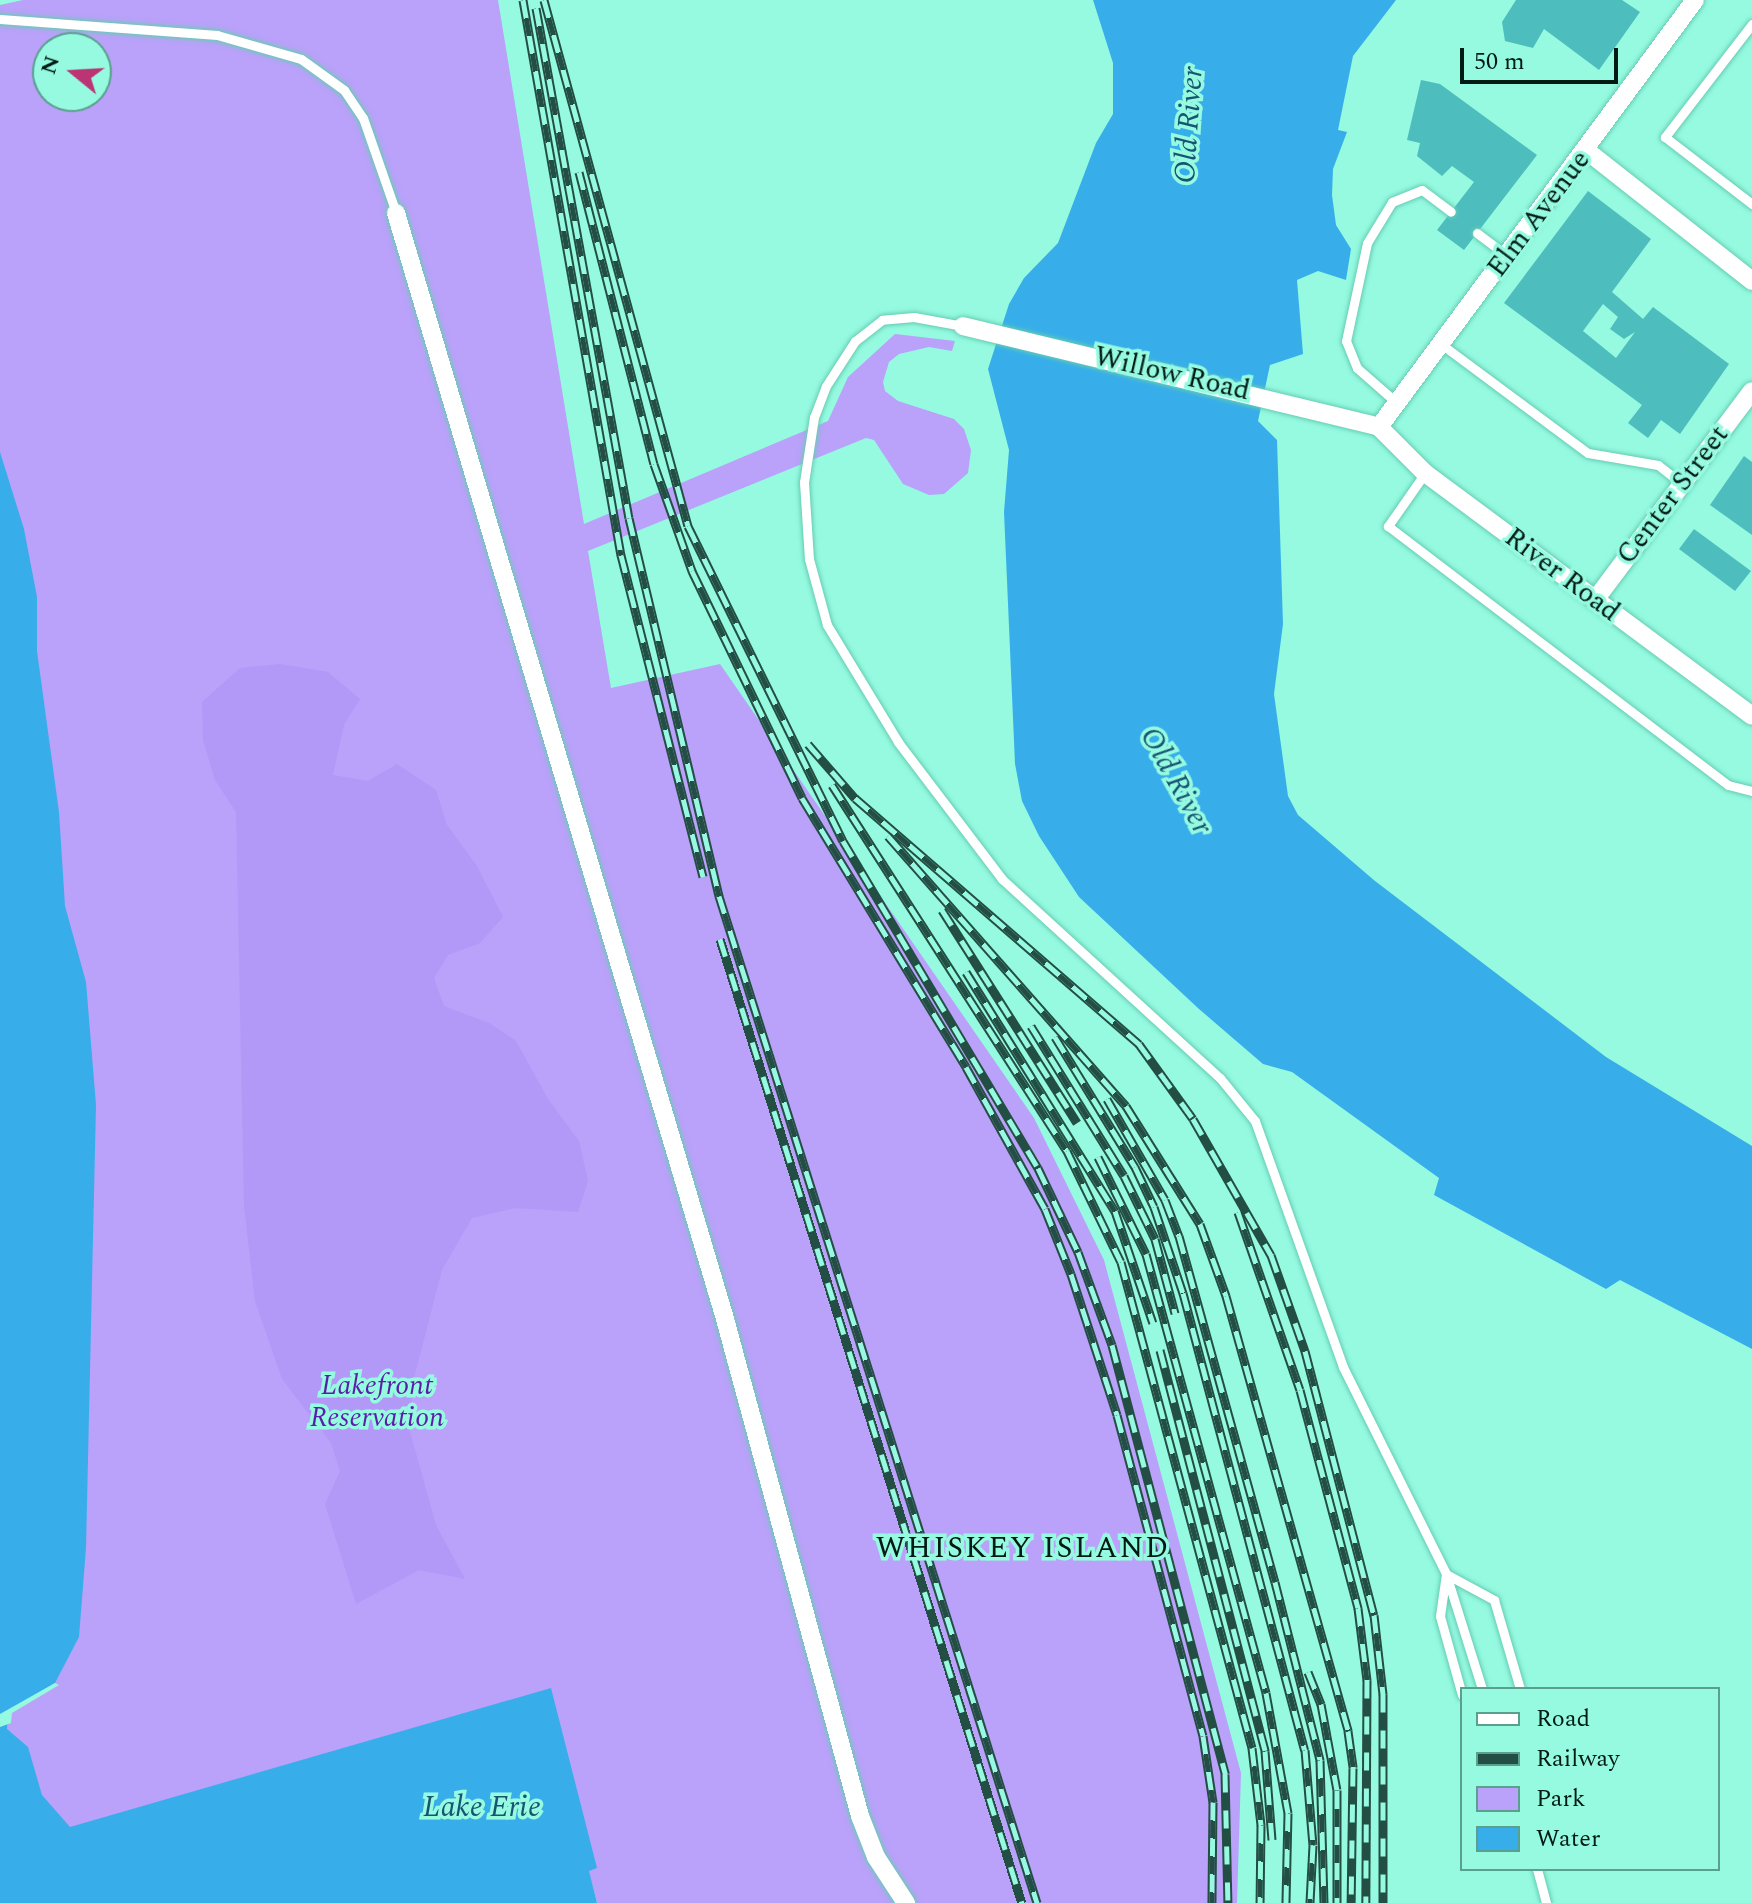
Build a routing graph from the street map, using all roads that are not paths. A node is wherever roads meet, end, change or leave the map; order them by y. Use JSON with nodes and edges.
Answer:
{"nodes":[{"id":1,"x":1695,"y":0,"type":"edge"},
{"id":2,"x":0,"y":19,"type":"edge"},
{"id":3,"x":1752,"y":24,"type":"edge"},
{"id":4,"x":1587,"y":151,"type":"junction"},
{"id":5,"x":1752,"y":204,"type":"edge"},
{"id":6,"x":1451,"y":212,"type":"dead end"},
{"id":7,"x":396,"y":213,"type":"joint"},
{"id":8,"x":1477,"y":233,"type":"dead end"},
{"id":9,"x":1507,"y":256,"type":"junction"},
{"id":10,"x":1752,"y":281,"type":"edge"},
{"id":11,"x":963,"y":326,"type":"joint"},
{"id":12,"x":1441,"y":344,"type":"junction"},
{"id":13,"x":1752,"y":391,"type":"edge"},
{"id":14,"x":1397,"y":403,"type":"junction"},
{"id":15,"x":1379,"y":427,"type":"junction"},
{"id":16,"x":1425,"y":473,"type":"junction"},
{"id":17,"x":1681,"y":483,"type":"junction"},
{"id":18,"x":1595,"y":600,"type":"junction"},
{"id":19,"x":1752,"y":716,"type":"edge"},
{"id":20,"x":1752,"y":791,"type":"edge"},
{"id":21,"x":1446,"y":1574,"type":"junction"},
{"id":22,"x":1481,"y":1687,"type":"edge"},
{"id":23,"x":1519,"y":1687,"type":"edge"},
{"id":24,"x":1460,"y":1688,"type":"edge"},
{"id":25,"x":1538,"y":1871,"type":"edge"},
{"id":26,"x":906,"y":1903,"type":"edge"},
{"id":27,"x":1546,"y":1903,"type":"edge"}],
"edges":[{"from":1,"to":4,"type":"street","name":"Elm Avenue"},
{"from":2,"to":7,"type":"lane"},
{"from":3,"to":5,"type":"lane"},
{"from":4,"to":9,"type":"street","name":"Elm Avenue"},
{"from":4,"to":10,"type":"street"},
{"from":6,"to":14,"type":"lane"},
{"from":7,"to":26,"type":"street"},
{"from":8,"to":9,"type":"lane"},
{"from":9,"to":12,"type":"street","name":"Elm Avenue"},
{"from":11,"to":15,"type":"street","name":"Willow Road"},
{"from":11,"to":21,"type":"lane"},
{"from":12,"to":14,"type":"street","name":"Elm Avenue"},
{"from":12,"to":17,"type":"lane"},
{"from":13,"to":17,"type":"street","name":"Center Street"},
{"from":14,"to":15,"type":"street","name":"Elm Avenue"},
{"from":15,"to":16,"type":"street","name":"River Road"},
{"from":16,"to":18,"type":"street","name":"River Road"},
{"from":16,"to":20,"type":"lane"},
{"from":17,"to":18,"type":"street","name":"Center Street"},
{"from":18,"to":19,"type":"street","name":"River Road"},
{"from":21,"to":22,"type":"lane"},
{"from":21,"to":23,"type":"lane"},
{"from":21,"to":24,"type":"lane"},
{"from":25,"to":27,"type":"lane"}]}
